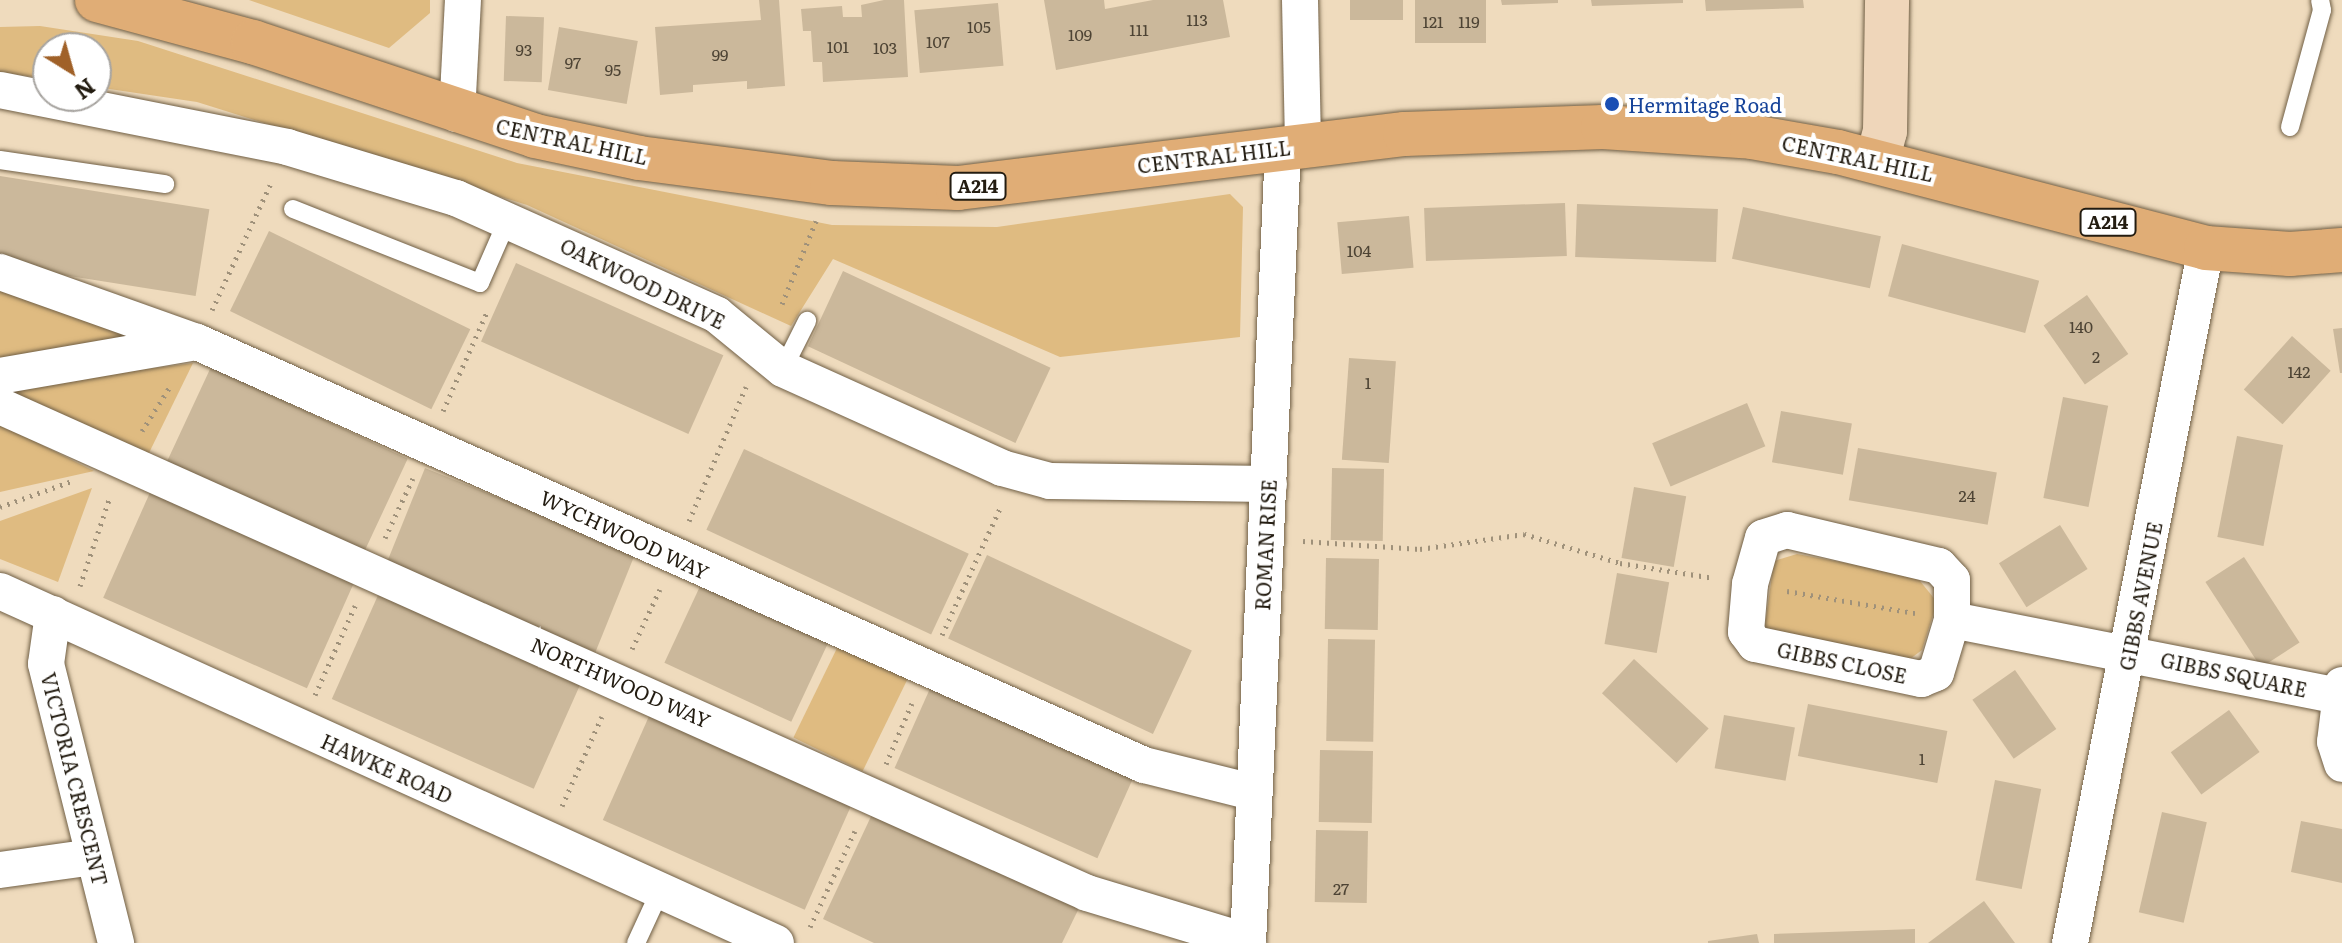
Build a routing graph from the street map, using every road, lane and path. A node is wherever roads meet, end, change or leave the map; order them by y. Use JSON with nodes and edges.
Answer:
{"nodes":[{"id":1,"x":97,"y":0,"type":"edge"},
{"id":2,"x":463,"y":0,"type":"edge"},
{"id":3,"x":1300,"y":0,"type":"edge"},
{"id":4,"x":1887,"y":0,"type":"edge"},
{"id":5,"x":2320,"y":0,"type":"edge"},
{"id":6,"x":0,"y":90,"type":"edge"},
{"id":7,"x":457,"y":114,"type":"junction"},
{"id":8,"x":2290,"y":127,"type":"dead end"},
{"id":9,"x":1293,"y":146,"type":"junction"},
{"id":10,"x":0,"y":160,"type":"edge"},
{"id":11,"x":1877,"y":161,"type":"junction"},
{"id":12,"x":832,"y":183,"type":"junction"},
{"id":13,"x":165,"y":184,"type":"dead end"},
{"id":14,"x":293,"y":209,"type":"dead end"},
{"id":15,"x":508,"y":219,"type":"junction"},
{"id":16,"x":2206,"y":248,"type":"junction"},
{"id":17,"x":2342,"y":250,"type":"edge"},
{"id":18,"x":0,"y":272,"type":"edge"},
{"id":19,"x":489,"y":307,"type":"dead end"},
{"id":20,"x":807,"y":321,"type":"dead end"},
{"id":21,"x":197,"y":342,"type":"junction"},
{"id":22,"x":773,"y":360,"type":"junction"},
{"id":23,"x":0,"y":376,"type":"edge"},
{"id":24,"x":0,"y":406,"type":"edge"},
{"id":25,"x":428,"y":444,"type":"junction"},
{"id":26,"x":122,"y":463,"type":"junction"},
{"id":27,"x":1269,"y":484,"type":"junction"},
{"id":28,"x":0,"y":507,"type":"edge"},
{"id":29,"x":994,"y":520,"type":"dead end"},
{"id":30,"x":1266,"y":538,"type":"junction"},
{"id":31,"x":674,"y":557,"type":"junction"},
{"id":32,"x":370,"y":571,"type":"junction"},
{"id":33,"x":1750,"y":584,"type":"junction"},
{"id":34,"x":0,"y":591,"type":"edge"},
{"id":35,"x":53,"y":614,"type":"junction"},
{"id":36,"x":1952,"y":620,"type":"junction"},
{"id":37,"x":939,"y":643,"type":"dead end"},
{"id":38,"x":2128,"y":652,"type":"junction"},
{"id":39,"x":328,"y":667,"type":"dead end"},
{"id":40,"x":617,"y":681,"type":"junction"},
{"id":41,"x":2341,"y":691,"type":"edge"},
{"id":42,"x":2342,"y":764,"type":"edge"},
{"id":43,"x":579,"y":767,"type":"dead end"},
{"id":44,"x":1252,"y":792,"type":"junction"},
{"id":45,"x":94,"y":857,"type":"junction"},
{"id":46,"x":0,"y":870,"type":"edge"},
{"id":47,"x":660,"y":891,"type":"junction"},
{"id":48,"x":826,"y":893,"type":"dead end"},
{"id":49,"x":792,"y":937,"type":"edge"},
{"id":50,"x":1248,"y":942,"type":"edge"},
{"id":51,"x":116,"y":943,"type":"edge"},
{"id":52,"x":636,"y":943,"type":"edge"},
{"id":53,"x":2070,"y":943,"type":"edge"}],
"edges":[{"from":1,"to":7,"type":"main road","name":"CENTRAL HILL","number":"A214"},
{"from":2,"to":7,"type":"street"},
{"from":3,"to":9,"type":"street","name":"ROMAN RISE"},
{"from":4,"to":11,"type":"street"},
{"from":5,"to":8,"type":"lane"},
{"from":6,"to":15,"type":"street","name":"OAKWOOD DRIVE"},
{"from":7,"to":12,"type":"main road","name":"CENTRAL HILL","number":"A214"},
{"from":9,"to":11,"type":"main road","name":"CENTRAL HILL","number":"A214"},
{"from":9,"to":12,"type":"main road","name":"CENTRAL HILL","number":"A214"},
{"from":9,"to":27,"type":"street","name":"ROMAN RISE"},
{"from":10,"to":13,"type":"lane"},
{"from":11,"to":16,"type":"main road","name":"CENTRAL HILL","number":"A214"},
{"from":12,"to":22,"type":"path"},
{"from":14,"to":15,"type":"lane"},
{"from":15,"to":22,"type":"street","name":"OAKWOOD DRIVE"},
{"from":16,"to":17,"type":"main road","name":"CENTRAL HILL","number":"A214"},
{"from":16,"to":38,"type":"street","name":"GIBBS AVENUE"},
{"from":18,"to":21,"type":"street","name":"WYCHWOOD WAY"},
{"from":19,"to":25,"type":"path"},
{"from":20,"to":22,"type":"lane"},
{"from":21,"to":23,"type":"street"},
{"from":21,"to":25,"type":"street","name":"WYCHWOOD WAY"},
{"from":22,"to":27,"type":"street","name":"OAKWOOD DRIVE"},
{"from":22,"to":31,"type":"path"},
{"from":24,"to":26,"type":"street","name":"NORTHWOOD WAY"},
{"from":25,"to":31,"type":"street","name":"WYCHWOOD WAY"},
{"from":25,"to":32,"type":"path"},
{"from":26,"to":28,"type":"path"},
{"from":26,"to":32,"type":"street","name":"NORTHWOOD WAY"},
{"from":27,"to":30,"type":"street","name":"ROMAN RISE"},
{"from":29,"to":37,"type":"path"},
{"from":30,"to":33,"type":"path"},
{"from":30,"to":44,"type":"street","name":"ROMAN RISE"},
{"from":31,"to":40,"type":"path"},
{"from":31,"to":44,"type":"street","name":"WYCHWOOD WAY"},
{"from":32,"to":39,"type":"path"},
{"from":32,"to":40,"type":"street","name":"NORTHWOOD WAY"},
{"from":33,"to":36,"type":"path"},
{"from":33,"to":36,"type":"street","name":"GIBBS CLOSE"},
{"from":33,"to":36,"type":"street","name":"GIBBS CLOSE"},
{"from":34,"to":35,"type":"street","name":"HAWKE ROAD"},
{"from":35,"to":45,"type":"street","name":"VICTORIA CRESCENT"},
{"from":35,"to":47,"type":"street","name":"HAWKE ROAD"},
{"from":36,"to":38,"type":"street"},
{"from":38,"to":41,"type":"street","name":"GIBBS SQUARE"},
{"from":38,"to":53,"type":"street","name":"GIBBS AVENUE"},
{"from":40,"to":43,"type":"path"},
{"from":40,"to":50,"type":"street","name":"NORTHWOOD WAY"},
{"from":41,"to":42,"type":"street","name":"GIBBS SQUARE"},
{"from":44,"to":50,"type":"street","name":"ROMAN RISE"},
{"from":45,"to":46,"type":"street"},
{"from":45,"to":51,"type":"street","name":"VICTORIA CRESCENT"},
{"from":47,"to":49,"type":"street","name":"HAWKE ROAD"},
{"from":47,"to":52,"type":"lane"},
{"from":48,"to":49,"type":"path"}]}
